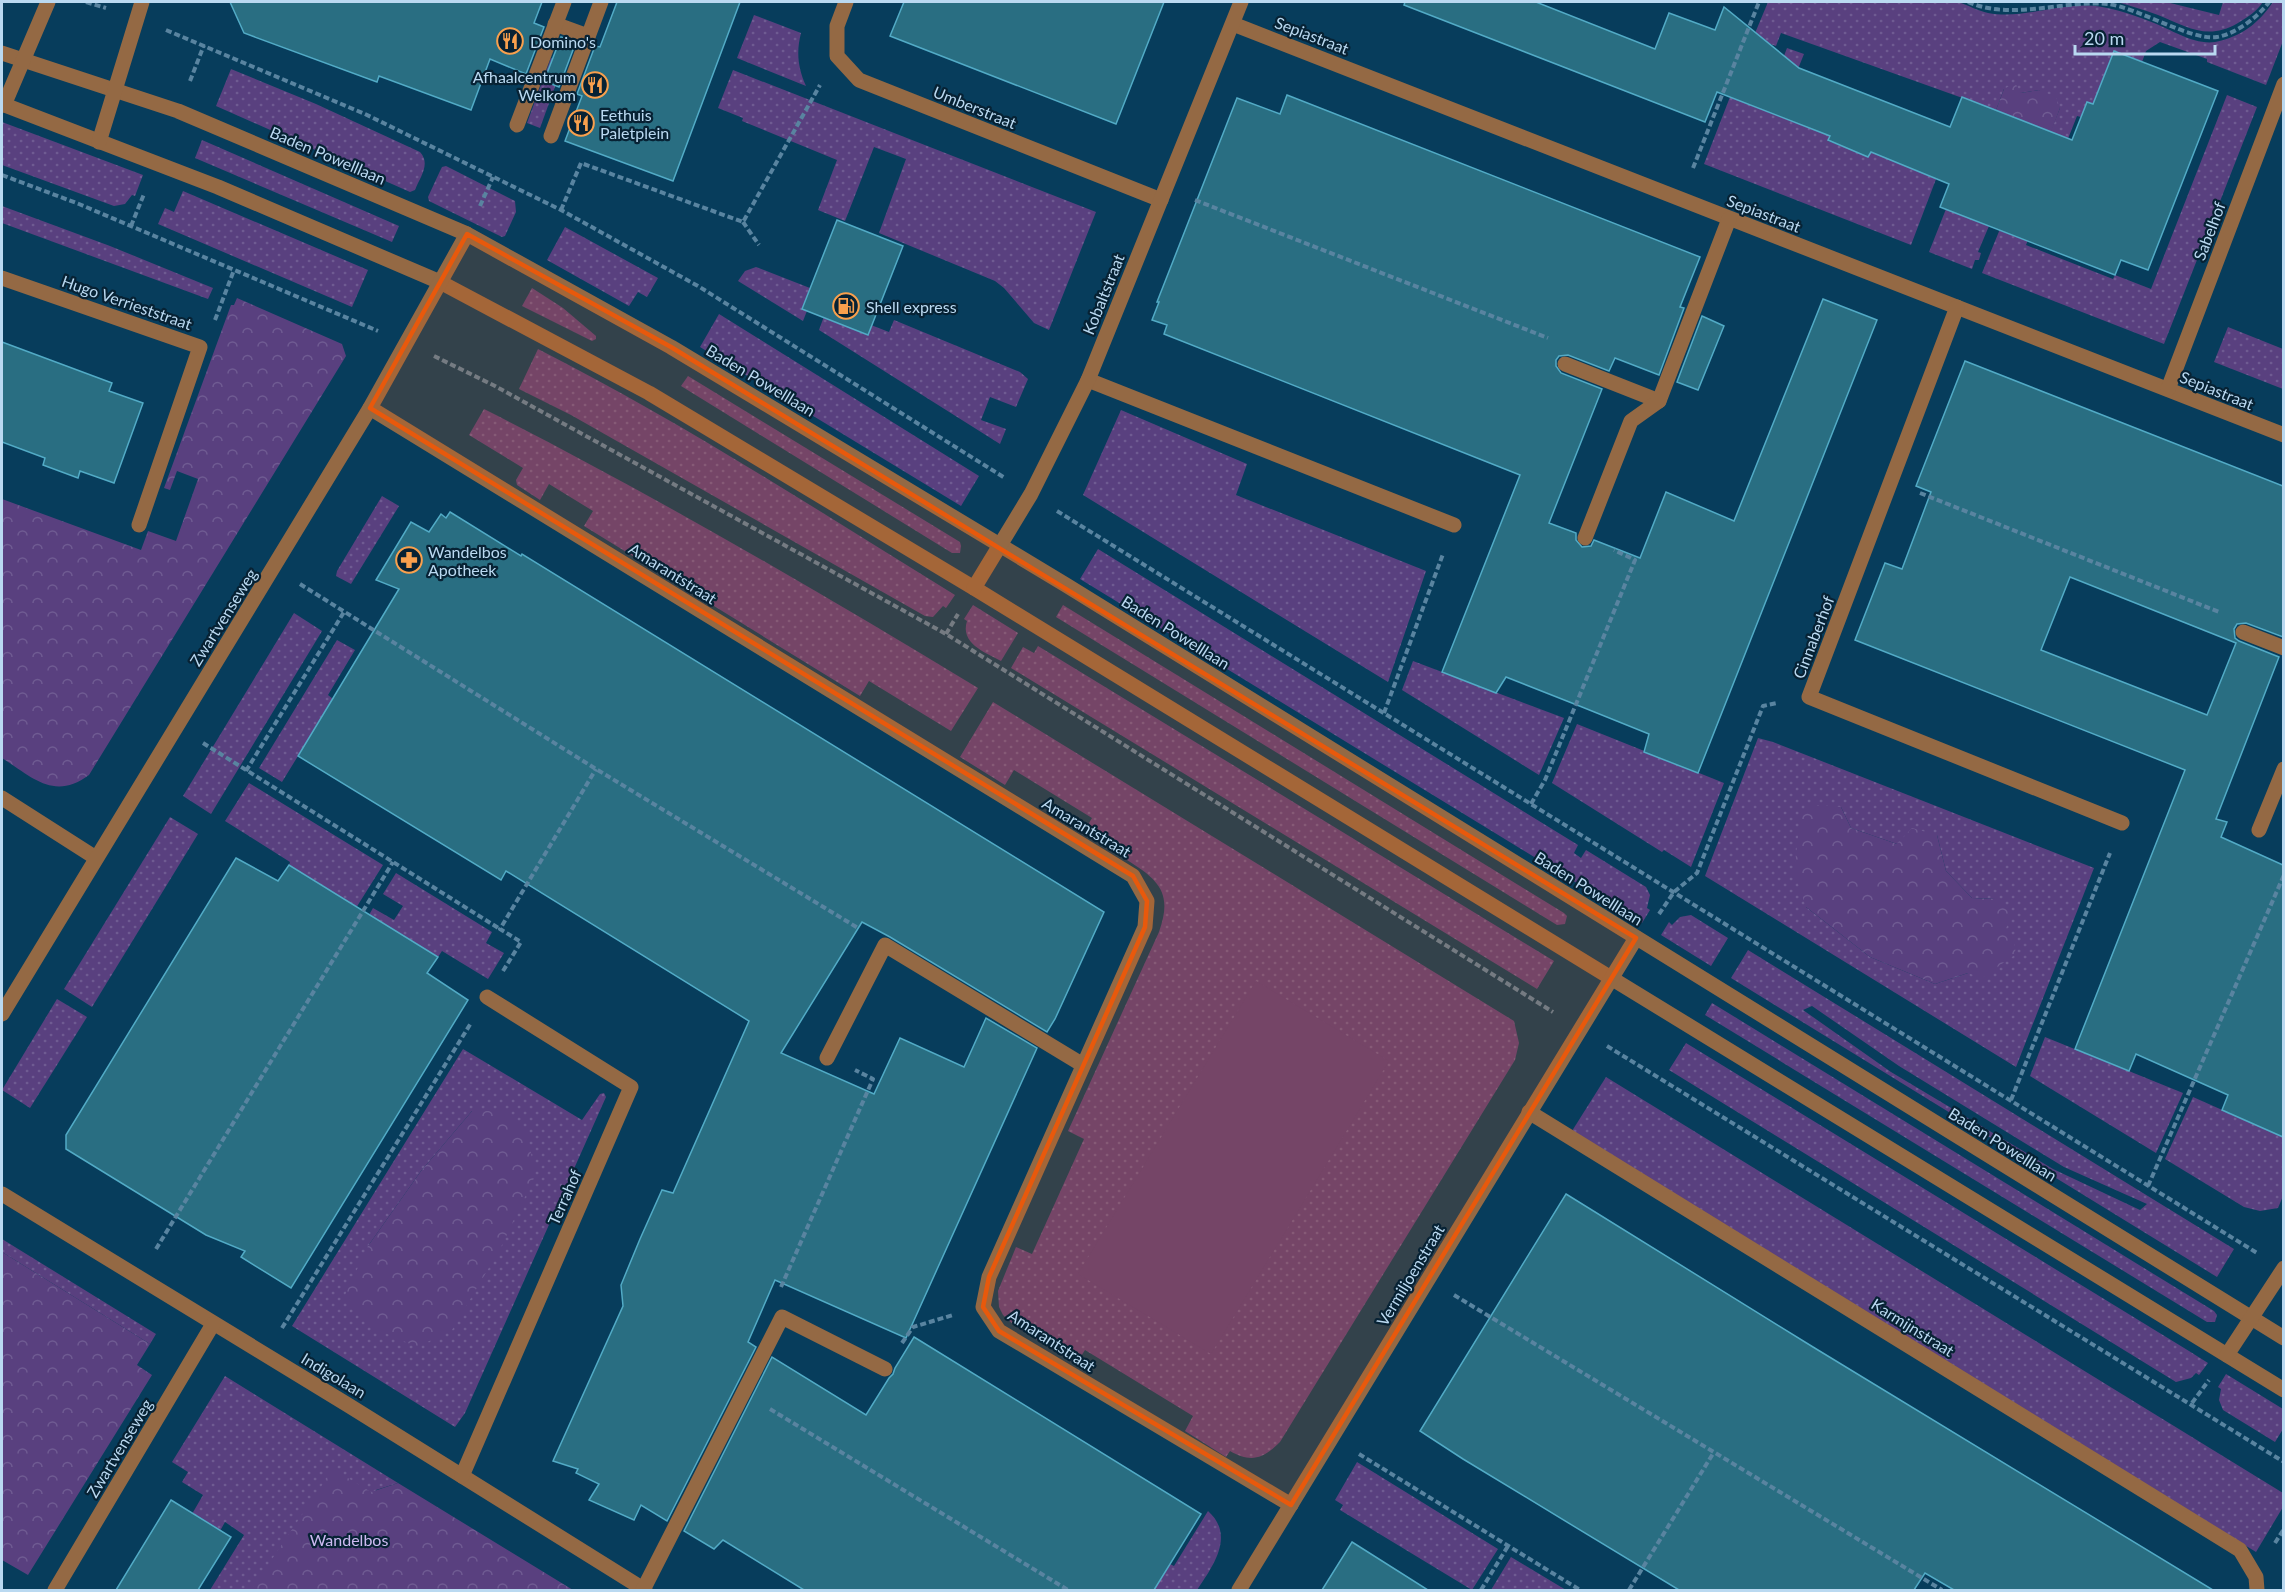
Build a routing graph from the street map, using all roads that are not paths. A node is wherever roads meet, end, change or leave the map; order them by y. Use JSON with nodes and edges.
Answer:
{"nodes":[{"id":1,"x":48,"y":2,"type":"edge"},
{"id":2,"x":142,"y":2,"type":"edge"},
{"id":3,"x":564,"y":2,"type":"edge"},
{"id":4,"x":601,"y":2,"type":"edge"},
{"id":5,"x":846,"y":2,"type":"edge"},
{"id":6,"x":1241,"y":2,"type":"edge"},
{"id":7,"x":555,"y":24,"type":"junction"},
{"id":8,"x":1233,"y":24,"type":"junction"},
{"id":9,"x":588,"y":36,"type":"junction"},
{"id":10,"x":2,"y":53,"type":"edge"},
{"id":11,"x":23,"y":59,"type":"junction"},
{"id":12,"x":2283,"y":84,"type":"edge"},
{"id":13,"x":115,"y":92,"type":"junction"},
{"id":14,"x":3,"y":105,"type":"edge"},
{"id":15,"x":517,"y":125,"type":"dead end"},
{"id":16,"x":551,"y":136,"type":"dead end"},
{"id":17,"x":99,"y":142,"type":"junction"},
{"id":18,"x":1163,"y":194,"type":"junction"},
{"id":19,"x":1729,"y":219,"type":"junction"},
{"id":20,"x":467,"y":234,"type":"junction"},
{"id":21,"x":2,"y":278,"type":"edge"},
{"id":22,"x":440,"y":282,"type":"junction"},
{"id":23,"x":1957,"y":307,"type":"junction"},
{"id":24,"x":1565,"y":364,"type":"road end"},
{"id":25,"x":1088,"y":380,"type":"junction"},
{"id":26,"x":2168,"y":389,"type":"junction"},
{"id":27,"x":1659,"y":401,"type":"junction"},
{"id":28,"x":370,"y":408,"type":"junction"},
{"id":29,"x":2283,"y":435,"type":"edge"},
{"id":30,"x":139,"y":525,"type":"dead end"},
{"id":31,"x":1454,"y":525,"type":"road end"},
{"id":32,"x":1586,"y":538,"type":"dead end"},
{"id":33,"x":1000,"y":545,"type":"junction"},
{"id":34,"x":974,"y":588,"type":"junction"},
{"id":35,"x":2243,"y":632,"type":"road end"},
{"id":36,"x":2283,"y":648,"type":"edge"},
{"id":37,"x":2283,"y":769,"type":"edge"},
{"id":38,"x":2,"y":798,"type":"edge"},
{"id":39,"x":2122,"y":823,"type":"road end"},
{"id":40,"x":2259,"y":830,"type":"dead end"},
{"id":41,"x":96,"y":858,"type":"junction"},
{"id":42,"x":1636,"y":938,"type":"junction"},
{"id":43,"x":1611,"y":978,"type":"junction"},
{"id":44,"x":487,"y":997,"type":"road end"},
{"id":45,"x":2,"y":1014,"type":"edge"},
{"id":46,"x":827,"y":1058,"type":"road end"},
{"id":47,"x":1083,"y":1065,"type":"junction"},
{"id":48,"x":1529,"y":1112,"type":"junction"},
{"id":49,"x":2,"y":1194,"type":"edge"},
{"id":50,"x":2283,"y":1268,"type":"edge"},
{"id":51,"x":2252,"y":1319,"type":"junction"},
{"id":52,"x":213,"y":1324,"type":"junction"},
{"id":53,"x":2283,"y":1338,"type":"edge"},
{"id":54,"x":2227,"y":1355,"type":"junction"},
{"id":55,"x":885,"y":1369,"type":"road end"},
{"id":56,"x":2283,"y":1390,"type":"edge"},
{"id":57,"x":462,"y":1476,"type":"junction"},
{"id":58,"x":1291,"y":1505,"type":"junction"},
{"id":59,"x":56,"y":1590,"type":"edge"},
{"id":60,"x":644,"y":1590,"type":"edge"},
{"id":61,"x":1239,"y":1590,"type":"edge"},
{"id":62,"x":2257,"y":1590,"type":"edge"}],
"edges":[{"from":1,"to":11,"type":"street"},
{"from":2,"to":13,"type":"street"},
{"from":3,"to":7,"type":"street"},
{"from":4,"to":9,"type":"street"},
{"from":5,"to":18,"type":"street","name":"Umberstraat"},
{"from":6,"to":8,"type":"street","name":"Kobaltstraat"},
{"from":7,"to":9,"type":"street"},
{"from":7,"to":15,"type":"street"},
{"from":8,"to":18,"type":"street","name":"Kobaltstraat"},
{"from":8,"to":19,"type":"street","name":"Sepiastraat"},
{"from":9,"to":16,"type":"street"},
{"from":10,"to":11,"type":"street","name":"Baden Powelllaan"},
{"from":11,"to":13,"type":"street","name":"Baden Powelllaan"},
{"from":11,"to":14,"type":"street"},
{"from":12,"to":26,"type":"street","name":"Sabelhof"},
{"from":13,"to":17,"type":"street"},
{"from":13,"to":20,"type":"street","name":"Baden Powelllaan"},
{"from":14,"to":17,"type":"street"},
{"from":17,"to":22,"type":"street"},
{"from":18,"to":25,"type":"street","name":"Kobaltstraat"},
{"from":19,"to":23,"type":"street","name":"Sepiastraat"},
{"from":19,"to":27,"type":"street"},
{"from":20,"to":22,"type":"street","name":"Zwartvenseweg"},
{"from":20,"to":33,"type":"street","name":"Baden Powelllaan"},
{"from":21,"to":30,"type":"street","name":"Hugo Verrieststraat"},
{"from":22,"to":28,"type":"street","name":"Zwartvenseweg"},
{"from":22,"to":34,"type":"street"},
{"from":23,"to":26,"type":"street","name":"Sepiastraat"},
{"from":23,"to":39,"type":"street","name":"Cinnaberhof"},
{"from":24,"to":27,"type":"street"},
{"from":25,"to":31,"type":"street"},
{"from":25,"to":33,"type":"street","name":"Kobaltstraat"},
{"from":26,"to":29,"type":"street","name":"Sepiastraat"},
{"from":27,"to":32,"type":"street"},
{"from":28,"to":41,"type":"street","name":"Zwartvenseweg"},
{"from":28,"to":47,"type":"street","name":"Amarantstraat"},
{"from":33,"to":34,"type":"street","name":"Kobaltstraat"},
{"from":33,"to":42,"type":"street","name":"Baden Powelllaan"},
{"from":34,"to":43,"type":"street"},
{"from":35,"to":36,"type":"street"},
{"from":37,"to":40,"type":"street"},
{"from":38,"to":41,"type":"street"},
{"from":41,"to":45,"type":"street","name":"Zwartvenseweg"},
{"from":42,"to":43,"type":"street","name":"Vermiljoenstraat"},
{"from":42,"to":51,"type":"street","name":"Baden Powelllaan"},
{"from":43,"to":48,"type":"street","name":"Vermiljoenstraat"},
{"from":43,"to":54,"type":"street"},
{"from":44,"to":57,"type":"street","name":"Terrahof"},
{"from":46,"to":47,"type":"street"},
{"from":47,"to":58,"type":"street","name":"Amarantstraat"},
{"from":48,"to":58,"type":"street","name":"Vermiljoenstraat"},
{"from":48,"to":62,"type":"street","name":"Karmijnstraat"},
{"from":49,"to":52,"type":"street","name":"Indigolaan"},
{"from":50,"to":51,"type":"street"},
{"from":51,"to":53,"type":"street","name":"Baden Powelllaan"},
{"from":51,"to":54,"type":"street"},
{"from":52,"to":57,"type":"street","name":"Indigolaan"},
{"from":52,"to":59,"type":"street","name":"Zwartvenseweg"},
{"from":54,"to":56,"type":"street"},
{"from":55,"to":60,"type":"street"},
{"from":57,"to":60,"type":"street","name":"Indigolaan"},
{"from":58,"to":61,"type":"street","name":"Vermiljoenstraat"}]}
